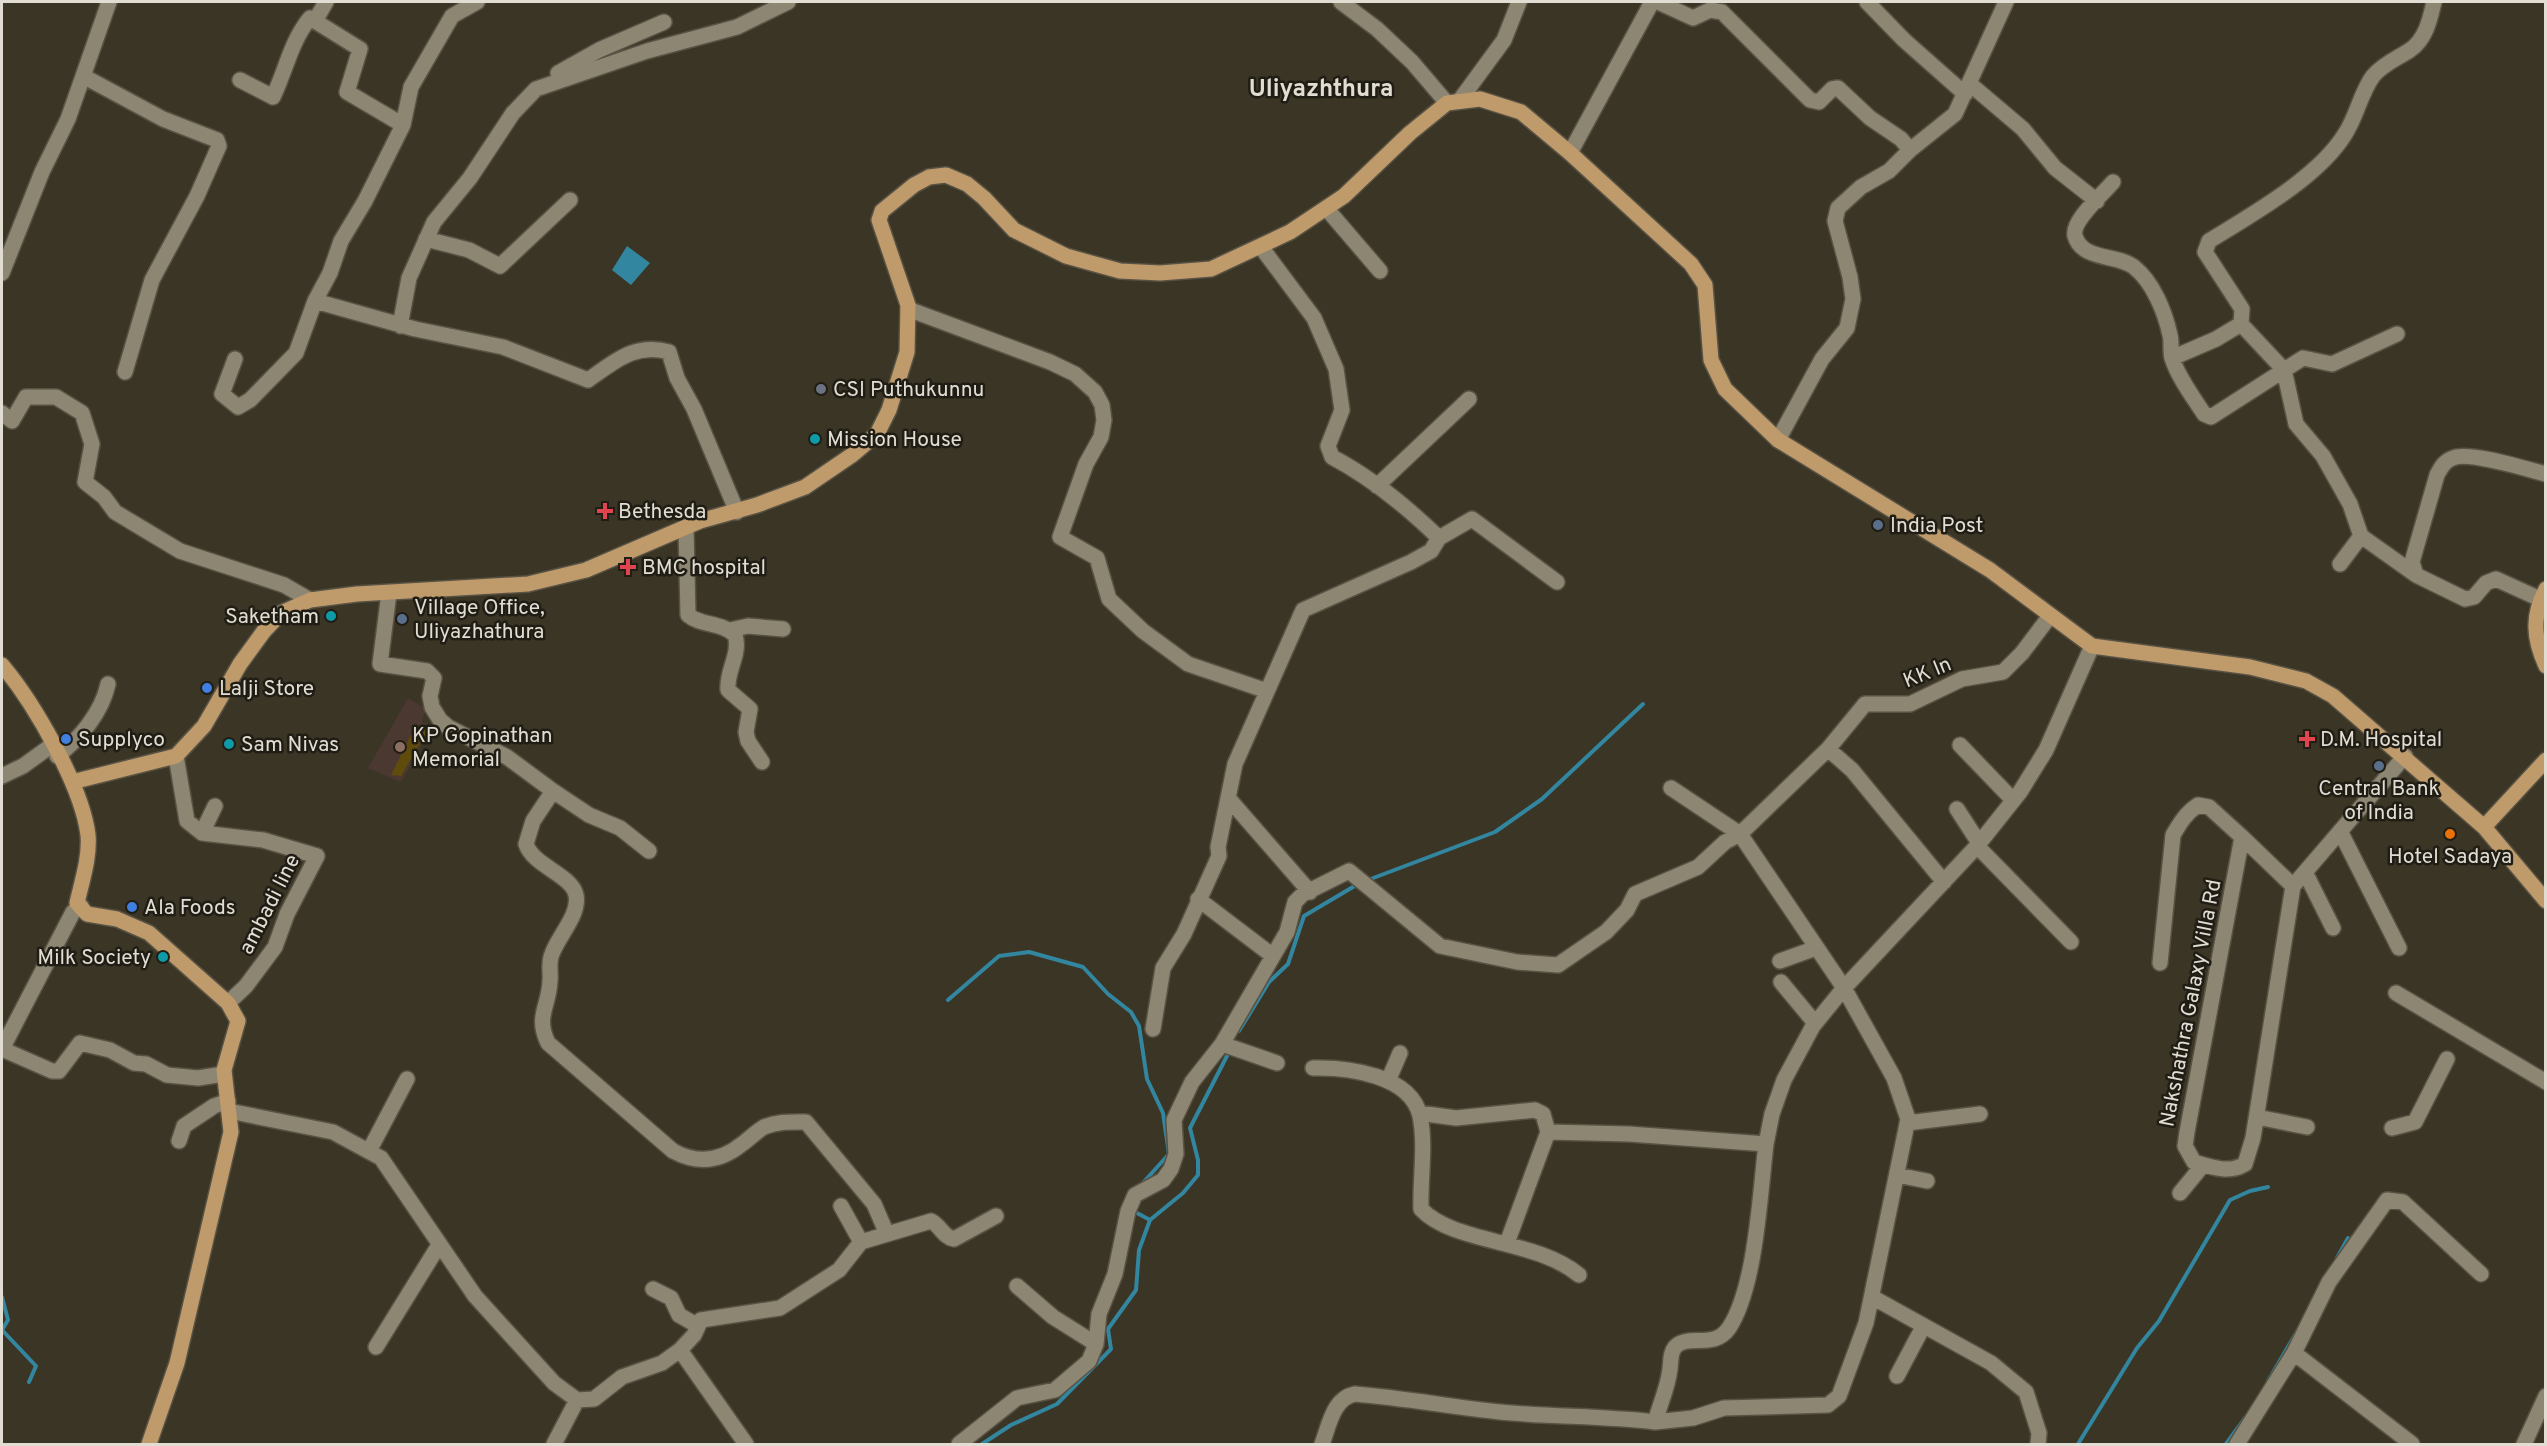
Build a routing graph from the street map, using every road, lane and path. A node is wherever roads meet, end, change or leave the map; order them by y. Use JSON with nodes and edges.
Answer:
{"nodes":[{"id":1,"x":109,"y":2,"type":"edge"},
{"id":2,"x":326,"y":2,"type":"edge"},
{"id":3,"x":477,"y":2,"type":"edge"},
{"id":4,"x":788,"y":2,"type":"edge"},
{"id":5,"x":1341,"y":2,"type":"edge"},
{"id":6,"x":1519,"y":2,"type":"edge"},
{"id":7,"x":1652,"y":2,"type":"edge"},
{"id":8,"x":1867,"y":2,"type":"edge"},
{"id":9,"x":2006,"y":2,"type":"edge"},
{"id":10,"x":2434,"y":2,"type":"edge"},
{"id":11,"x":1665,"y":3,"type":"edge"},
{"id":12,"x":315,"y":21,"type":"junction"},
{"id":13,"x":664,"y":22,"type":"dead end"},
{"id":14,"x":82,"y":76,"type":"junction"},
{"id":15,"x":240,"y":80,"type":"dead end"},
{"id":16,"x":536,"y":89,"type":"junction"},
{"id":17,"x":1967,"y":89,"type":"junction"},
{"id":18,"x":1453,"y":102,"type":"junction"},
{"id":19,"x":403,"y":125,"type":"junction"},
{"id":20,"x":1910,"y":150,"type":"junction"},
{"id":21,"x":1570,"y":153,"type":"junction"},
{"id":22,"x":2113,"y":182,"type":"dead end"},
{"id":23,"x":570,"y":200,"type":"dead end"},
{"id":24,"x":2097,"y":201,"type":"junction"},
{"id":25,"x":1326,"y":208,"type":"junction"},
{"id":26,"x":426,"y":239,"type":"junction"},
{"id":27,"x":1262,"y":247,"type":"junction"},
{"id":28,"x":1380,"y":271,"type":"dead end"},
{"id":29,"x":2,"y":273,"type":"edge"},
{"id":30,"x":315,"y":301,"type":"junction"},
{"id":31,"x":908,"y":309,"type":"junction"},
{"id":32,"x":2241,"y":324,"type":"junction"},
{"id":33,"x":400,"y":326,"type":"junction"},
{"id":34,"x":2397,"y":334,"type":"dead end"},
{"id":35,"x":2172,"y":358,"type":"junction"},
{"id":36,"x":235,"y":359,"type":"dead end"},
{"id":37,"x":2284,"y":370,"type":"junction"},
{"id":38,"x":125,"y":372,"type":"dead end"},
{"id":39,"x":1470,"y":399,"type":"dead end"},
{"id":40,"x":2,"y":413,"type":"edge"},
{"id":41,"x":1778,"y":440,"type":"junction"},
{"id":42,"x":2546,"y":474,"type":"edge"},
{"id":43,"x":1377,"y":486,"type":"junction"},
{"id":44,"x":737,"y":512,"type":"junction"},
{"id":45,"x":686,"y":528,"type":"junction"},
{"id":46,"x":2361,"y":537,"type":"junction"},
{"id":47,"x":1439,"y":538,"type":"junction"},
{"id":48,"x":2340,"y":564,"type":"dead end"},
{"id":49,"x":2416,"y":575,"type":"junction"},
{"id":50,"x":1557,"y":582,"type":"dead end"},
{"id":51,"x":389,"y":593,"type":"junction"},
{"id":52,"x":2543,"y":594,"type":"edge"},
{"id":53,"x":310,"y":600,"type":"junction"},
{"id":54,"x":2050,"y":616,"type":"junction"},
{"id":55,"x":783,"y":629,"type":"dead end"},
{"id":56,"x":730,"y":630,"type":"junction"},
{"id":57,"x":2092,"y":646,"type":"junction"},
{"id":58,"x":2,"y":664,"type":"edge"},
{"id":59,"x":2546,"y":666,"type":"edge"},
{"id":60,"x":108,"y":684,"type":"dead end"},
{"id":61,"x":1267,"y":691,"type":"junction"},
{"id":62,"x":1960,"y":745,"type":"dead end"},
{"id":63,"x":1828,"y":748,"type":"junction"},
{"id":64,"x":55,"y":750,"type":"junction"},
{"id":65,"x":176,"y":756,"type":"junction"},
{"id":66,"x":2405,"y":756,"type":"junction"},
{"id":67,"x":2546,"y":760,"type":"edge"},
{"id":68,"x":762,"y":762,"type":"dead end"},
{"id":69,"x":2,"y":776,"type":"edge"},
{"id":70,"x":72,"y":782,"type":"junction"},
{"id":71,"x":1671,"y":788,"type":"dead end"},
{"id":72,"x":553,"y":791,"type":"junction"},
{"id":73,"x":1229,"y":800,"type":"junction"},
{"id":74,"x":2013,"y":800,"type":"junction"},
{"id":75,"x":214,"y":807,"type":"dead end"},
{"id":76,"x":1957,"y":809,"type":"dead end"},
{"id":77,"x":2484,"y":827,"type":"junction"},
{"id":78,"x":2340,"y":831,"type":"junction"},
{"id":79,"x":202,"y":833,"type":"junction"},
{"id":80,"x":1740,"y":834,"type":"junction"},
{"id":81,"x":2242,"y":837,"type":"junction"},
{"id":82,"x":1978,"y":845,"type":"junction"},
{"id":83,"x":649,"y":851,"type":"dead end"},
{"id":84,"x":2305,"y":872,"type":"junction"},
{"id":85,"x":1944,"y":882,"type":"junction"},
{"id":86,"x":2293,"y":886,"type":"junction"},
{"id":87,"x":1310,"y":892,"type":"junction"},
{"id":88,"x":1198,"y":899,"type":"junction"},
{"id":89,"x":2546,"y":901,"type":"edge"},
{"id":90,"x":81,"y":906,"type":"junction"},
{"id":91,"x":2333,"y":928,"type":"dead end"},
{"id":92,"x":2071,"y":942,"type":"dead end"},
{"id":93,"x":1816,"y":948,"type":"junction"},
{"id":94,"x":2399,"y":948,"type":"dead end"},
{"id":95,"x":1273,"y":956,"type":"junction"},
{"id":96,"x":1780,"y":961,"type":"dead end"},
{"id":97,"x":2160,"y":963,"type":"dead end"},
{"id":98,"x":1781,"y":982,"type":"dead end"},
{"id":99,"x":1844,"y":988,"type":"junction"},
{"id":100,"x":2396,"y":993,"type":"dead end"},
{"id":101,"x":228,"y":1003,"type":"junction"},
{"id":102,"x":1815,"y":1023,"type":"junction"},
{"id":103,"x":1153,"y":1029,"type":"dead end"},
{"id":104,"x":1222,"y":1044,"type":"junction"},
{"id":105,"x":2,"y":1049,"type":"edge"},
{"id":106,"x":1400,"y":1053,"type":"dead end"},
{"id":107,"x":2447,"y":1059,"type":"dead end"},
{"id":108,"x":1278,"y":1063,"type":"dead end"},
{"id":109,"x":1313,"y":1068,"type":"dead end"},
{"id":110,"x":224,"y":1074,"type":"junction"},
{"id":111,"x":407,"y":1079,"type":"dead end"},
{"id":112,"x":1388,"y":1081,"type":"junction"},
{"id":113,"x":2546,"y":1082,"type":"edge"},
{"id":114,"x":228,"y":1106,"type":"junction"},
{"id":115,"x":1419,"y":1113,"type":"junction"},
{"id":116,"x":1980,"y":1114,"type":"dead end"},
{"id":117,"x":2257,"y":1117,"type":"junction"},
{"id":118,"x":1907,"y":1123,"type":"junction"},
{"id":119,"x":2307,"y":1127,"type":"dead end"},
{"id":120,"x":2392,"y":1128,"type":"dead end"},
{"id":121,"x":1548,"y":1132,"type":"junction"},
{"id":122,"x":179,"y":1141,"type":"dead end"},
{"id":123,"x":1766,"y":1144,"type":"junction"},
{"id":124,"x":369,"y":1151,"type":"junction"},
{"id":125,"x":2203,"y":1165,"type":"junction"},
{"id":126,"x":1897,"y":1175,"type":"junction"},
{"id":127,"x":1927,"y":1181,"type":"dead end"},
{"id":128,"x":2180,"y":1193,"type":"dead end"},
{"id":129,"x":842,"y":1206,"type":"dead end"},
{"id":130,"x":996,"y":1216,"type":"dead end"},
{"id":131,"x":887,"y":1234,"type":"junction"},
{"id":132,"x":861,"y":1242,"type":"junction"},
{"id":133,"x":1507,"y":1243,"type":"junction"},
{"id":134,"x":439,"y":1245,"type":"junction"},
{"id":135,"x":2481,"y":1274,"type":"dead end"},
{"id":136,"x":1579,"y":1275,"type":"dead end"},
{"id":137,"x":1017,"y":1286,"type":"dead end"},
{"id":138,"x":653,"y":1289,"type":"dead end"},
{"id":139,"x":1872,"y":1297,"type":"junction"},
{"id":140,"x":698,"y":1326,"type":"junction"},
{"id":141,"x":1923,"y":1327,"type":"junction"},
{"id":142,"x":1096,"y":1344,"type":"junction"},
{"id":143,"x":376,"y":1347,"type":"dead end"},
{"id":144,"x":680,"y":1350,"type":"junction"},
{"id":145,"x":2294,"y":1353,"type":"junction"},
{"id":146,"x":1897,"y":1376,"type":"dead end"},
{"id":147,"x":2546,"y":1396,"type":"edge"},
{"id":148,"x":578,"y":1400,"type":"junction"},
{"id":149,"x":1655,"y":1422,"type":"junction"},
{"id":150,"x":149,"y":1444,"type":"edge"},
{"id":151,"x":554,"y":1444,"type":"edge"},
{"id":152,"x":746,"y":1444,"type":"edge"},
{"id":153,"x":959,"y":1444,"type":"edge"},
{"id":154,"x":1322,"y":1444,"type":"edge"},
{"id":155,"x":2038,"y":1444,"type":"edge"},
{"id":156,"x":2237,"y":1444,"type":"edge"},
{"id":157,"x":2412,"y":1444,"type":"edge"},
{"id":158,"x":2524,"y":1444,"type":"edge"}],
"edges":[{"from":1,"to":14,"type":"street"},
{"from":2,"to":12,"type":"street"},
{"from":3,"to":19,"type":"street"},
{"from":4,"to":16,"type":"street"},
{"from":5,"to":18,"type":"street"},
{"from":6,"to":18,"type":"street"},
{"from":7,"to":21,"type":"street"},
{"from":8,"to":17,"type":"street"},
{"from":9,"to":17,"type":"street"},
{"from":10,"to":32,"type":"street"},
{"from":11,"to":20,"type":"street"},
{"from":12,"to":15,"type":"street"},
{"from":12,"to":19,"type":"street"},
{"from":13,"to":16,"type":"street"},
{"from":14,"to":29,"type":"street"},
{"from":14,"to":38,"type":"street"},
{"from":16,"to":26,"type":"street"},
{"from":17,"to":20,"type":"street"},
{"from":17,"to":24,"type":"street"},
{"from":18,"to":21,"type":"main road"},
{"from":18,"to":25,"type":"main road"},
{"from":19,"to":30,"type":"street"},
{"from":20,"to":41,"type":"street"},
{"from":21,"to":41,"type":"main road"},
{"from":22,"to":24,"type":"street"},
{"from":23,"to":26,"type":"street"},
{"from":24,"to":35,"type":"street"},
{"from":25,"to":27,"type":"main road"},
{"from":25,"to":28,"type":"street"},
{"from":26,"to":33,"type":"street"},
{"from":27,"to":31,"type":"main road"},
{"from":27,"to":43,"type":"street"},
{"from":30,"to":33,"type":"street"},
{"from":30,"to":36,"type":"street"},
{"from":31,"to":44,"type":"main road"},
{"from":31,"to":61,"type":"street"},
{"from":32,"to":35,"type":"street"},
{"from":32,"to":37,"type":"street"},
{"from":33,"to":44,"type":"street"},
{"from":34,"to":37,"type":"street"},
{"from":35,"to":37,"type":"street"},
{"from":37,"to":46,"type":"street"},
{"from":39,"to":43,"type":"street"},
{"from":40,"to":53,"type":"street"},
{"from":41,"to":54,"type":"main road"},
{"from":42,"to":49,"type":"street"},
{"from":43,"to":47,"type":"street"},
{"from":44,"to":45,"type":"main road"},
{"from":45,"to":51,"type":"main road"},
{"from":45,"to":56,"type":"street"},
{"from":46,"to":48,"type":"street"},
{"from":46,"to":49,"type":"street"},
{"from":47,"to":50,"type":"street"},
{"from":47,"to":61,"type":"street"},
{"from":49,"to":52,"type":"street"},
{"from":51,"to":53,"type":"main road"},
{"from":51,"to":72,"type":"street"},
{"from":52,"to":59,"type":"main road"},
{"from":53,"to":65,"type":"main road"},
{"from":54,"to":57,"type":"main road"},
{"from":54,"to":63,"type":"street","name":"KK ln"},
{"from":55,"to":56,"type":"street"},
{"from":56,"to":68,"type":"street"},
{"from":57,"to":66,"type":"main road"},
{"from":57,"to":74,"type":"street"},
{"from":58,"to":64,"type":"main road"},
{"from":60,"to":64,"type":"street"},
{"from":61,"to":73,"type":"street"},
{"from":62,"to":74,"type":"street"},
{"from":63,"to":80,"type":"street","name":"KK ln"},
{"from":63,"to":85,"type":"street"},
{"from":64,"to":69,"type":"street"},
{"from":64,"to":70,"type":"main road"},
{"from":65,"to":70,"type":"main road"},
{"from":65,"to":79,"type":"street"},
{"from":66,"to":77,"type":"main road"},
{"from":66,"to":78,"type":"street"},
{"from":67,"to":77,"type":"main road"},
{"from":70,"to":90,"type":"main road"},
{"from":71,"to":80,"type":"street"},
{"from":72,"to":83,"type":"street"},
{"from":72,"to":131,"type":"street"},
{"from":73,"to":87,"type":"street"},
{"from":73,"to":88,"type":"street"},
{"from":74,"to":82,"type":"street"},
{"from":75,"to":79,"type":"street"},
{"from":76,"to":82,"type":"street"},
{"from":77,"to":89,"type":"main road"},
{"from":78,"to":84,"type":"street"},
{"from":78,"to":94,"type":"street"},
{"from":79,"to":101,"type":"street","name":"ambadi line"},
{"from":80,"to":87,"type":"street","name":"KK ln"},
{"from":80,"to":93,"type":"street"},
{"from":81,"to":86,"type":"street"},
{"from":81,"to":97,"type":"street"},
{"from":81,"to":125,"type":"street","name":"Nakshathra Galaxy Villa Rd"},
{"from":82,"to":85,"type":"street"},
{"from":82,"to":92,"type":"street"},
{"from":84,"to":86,"type":"street"},
{"from":84,"to":91,"type":"street"},
{"from":85,"to":99,"type":"street"},
{"from":86,"to":117,"type":"street"},
{"from":87,"to":95,"type":"street"},
{"from":88,"to":95,"type":"street"},
{"from":88,"to":103,"type":"street"},
{"from":90,"to":101,"type":"main road"},
{"from":90,"to":105,"type":"street"},
{"from":93,"to":96,"type":"street"},
{"from":93,"to":99,"type":"street"},
{"from":95,"to":104,"type":"street"},
{"from":98,"to":102,"type":"street"},
{"from":99,"to":102,"type":"street"},
{"from":99,"to":118,"type":"street"},
{"from":100,"to":113,"type":"street"},
{"from":101,"to":110,"type":"main road"},
{"from":102,"to":123,"type":"street"},
{"from":104,"to":108,"type":"street"},
{"from":104,"to":142,"type":"street"},
{"from":105,"to":110,"type":"street"},
{"from":106,"to":112,"type":"street"},
{"from":107,"to":120,"type":"street"},
{"from":109,"to":112,"type":"street"},
{"from":110,"to":114,"type":"main road"},
{"from":111,"to":124,"type":"street"},
{"from":112,"to":115,"type":"street"},
{"from":114,"to":122,"type":"street"},
{"from":114,"to":124,"type":"street"},
{"from":114,"to":150,"type":"main road"},
{"from":115,"to":121,"type":"street"},
{"from":115,"to":133,"type":"street"},
{"from":116,"to":118,"type":"street"},
{"from":117,"to":119,"type":"street"},
{"from":117,"to":125,"type":"street"},
{"from":118,"to":126,"type":"street"},
{"from":121,"to":123,"type":"street"},
{"from":121,"to":133,"type":"street"},
{"from":123,"to":149,"type":"street"},
{"from":124,"to":134,"type":"street"},
{"from":125,"to":128,"type":"street"},
{"from":126,"to":127,"type":"street"},
{"from":126,"to":139,"type":"street"},
{"from":129,"to":132,"type":"street"},
{"from":130,"to":131,"type":"street"},
{"from":131,"to":132,"type":"street"},
{"from":132,"to":140,"type":"street"},
{"from":133,"to":136,"type":"street"},
{"from":134,"to":143,"type":"street"},
{"from":134,"to":148,"type":"street"},
{"from":135,"to":145,"type":"street"},
{"from":137,"to":142,"type":"street"},
{"from":138,"to":140,"type":"street"},
{"from":139,"to":141,"type":"street"},
{"from":139,"to":149,"type":"street"},
{"from":140,"to":144,"type":"street"},
{"from":141,"to":146,"type":"street"},
{"from":141,"to":155,"type":"street"},
{"from":142,"to":153,"type":"street"},
{"from":144,"to":148,"type":"street"},
{"from":144,"to":152,"type":"street"},
{"from":145,"to":156,"type":"street"},
{"from":145,"to":157,"type":"street"},
{"from":147,"to":158,"type":"street"},
{"from":148,"to":151,"type":"street"},
{"from":149,"to":154,"type":"street"}]}
